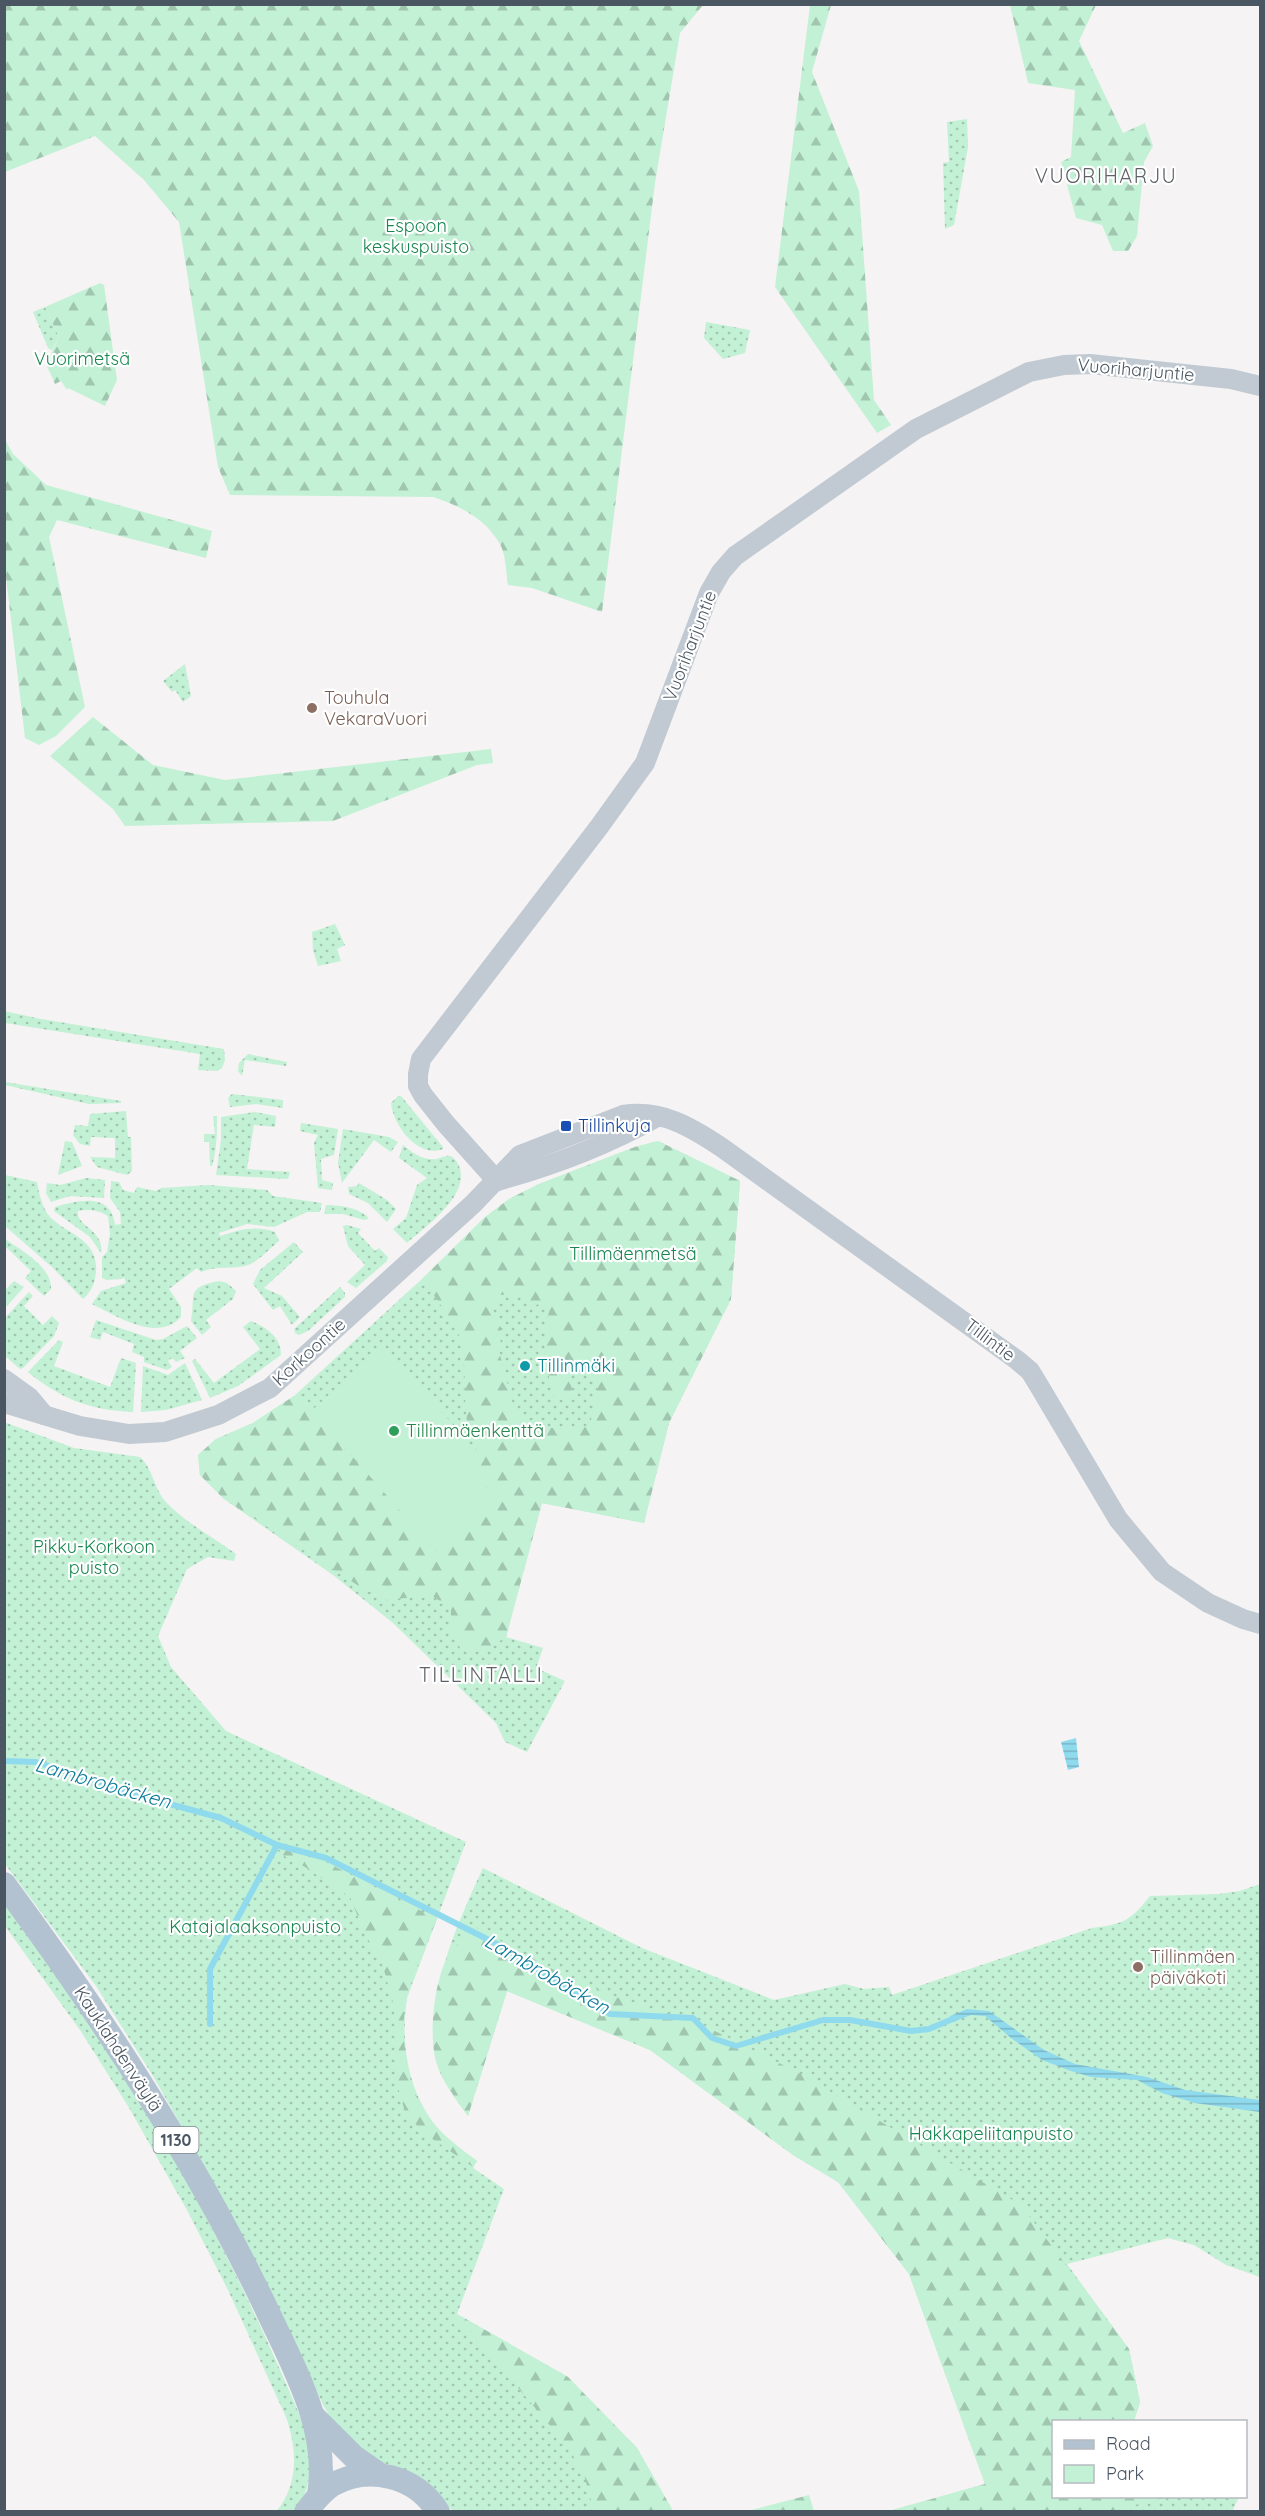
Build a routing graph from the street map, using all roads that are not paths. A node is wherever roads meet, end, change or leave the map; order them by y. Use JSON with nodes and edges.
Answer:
{"nodes":[{"id":1,"x":1260,"y":386,"type":"edge"},
{"id":2,"x":497,"y":1181,"type":"junction"},
{"id":3,"x":4,"y":1379,"type":"edge"},
{"id":4,"x":4,"y":1403,"type":"edge"},
{"id":5,"x":44,"y":1415,"type":"junction"},
{"id":6,"x":1260,"y":1624,"type":"edge"},
{"id":7,"x":4,"y":1884,"type":"edge"},
{"id":8,"x":313,"y":2416,"type":"junction"},
{"id":9,"x":379,"y":2475,"type":"junction"},
{"id":10,"x":313,"y":2503,"type":"edge"},
{"id":11,"x":438,"y":2511,"type":"edge"}],
"edges":[{"from":1,"to":2,"type":"street","name":"Vuoriharjuntie"},
{"from":2,"to":5,"type":"street","name":"Korkoontie"},
{"from":2,"to":6,"type":"street","name":"Tillintie"},
{"from":3,"to":5,"type":"street"},
{"from":4,"to":5,"type":"street","name":"Korkoontie"},
{"from":7,"to":8,"type":"main road","name":"Kauklahdenväylä","number":"1130"},
{"from":8,"to":9,"type":"main road","name":"Kauklahdenväylä","number":"1130"},
{"from":8,"to":10,"type":"main road","name":"Kauklahdenväylä","number":"1130"},
{"from":9,"to":10,"type":"main road"},
{"from":9,"to":11,"type":"main road"}]}
